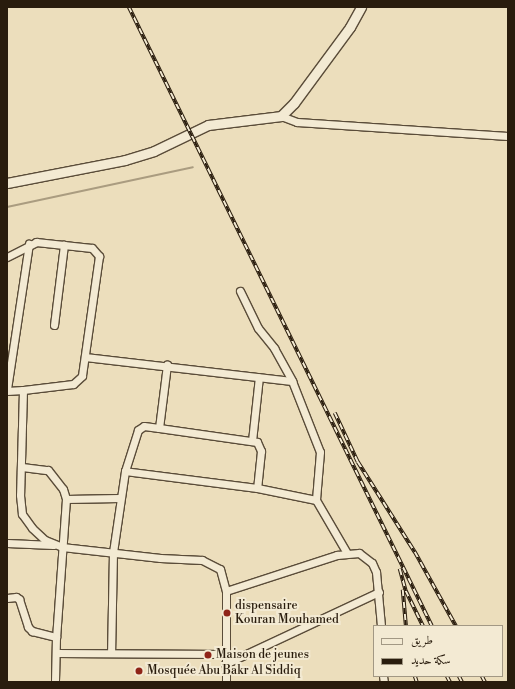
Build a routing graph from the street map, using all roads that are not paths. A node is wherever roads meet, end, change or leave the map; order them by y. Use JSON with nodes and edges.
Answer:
{"nodes":[{"id":1,"x":361,"y":7,"type":"edge"},
{"id":2,"x":281,"y":116,"type":"junction"},
{"id":3,"x":508,"y":136,"type":"edge"},
{"id":4,"x":7,"y":183,"type":"edge"},
{"id":5,"x":29,"y":244,"type":"junction"},
{"id":6,"x":64,"y":245,"type":"junction"},
{"id":7,"x":7,"y":257,"type":"edge"},
{"id":8,"x":240,"y":290,"type":"dead end"},
{"id":9,"x":54,"y":325,"type":"dead end"},
{"id":10,"x":85,"y":356,"type":"junction"},
{"id":11,"x":167,"y":365,"type":"junction"},
{"id":12,"x":259,"y":376,"type":"junction"},
{"id":13,"x":292,"y":381,"type":"junction"},
{"id":14,"x":7,"y":390,"type":"edge"},
{"id":15,"x":23,"y":390,"type":"junction"},
{"id":16,"x":159,"y":428,"type":"junction"},
{"id":17,"x":252,"y":441,"type":"junction"},
{"id":18,"x":22,"y":467,"type":"junction"},
{"id":19,"x":125,"y":471,"type":"junction"},
{"id":20,"x":257,"y":488,"type":"junction"},
{"id":21,"x":119,"y":498,"type":"junction"},
{"id":22,"x":66,"y":499,"type":"junction"},
{"id":23,"x":316,"y":500,"type":"junction"},
{"id":24,"x":7,"y":543,"type":"edge"},
{"id":25,"x":58,"y":546,"type":"junction"},
{"id":26,"x":113,"y":552,"type":"junction"},
{"id":27,"x":347,"y":553,"type":"junction"},
{"id":28,"x":226,"y":587,"type":"junction"},
{"id":29,"x":379,"y":592,"type":"junction"},
{"id":30,"x":7,"y":598,"type":"edge"},
{"id":31,"x":381,"y":625,"type":"edge"},
{"id":32,"x":56,"y":637,"type":"junction"},
{"id":33,"x":56,"y":653,"type":"junction"},
{"id":34,"x":111,"y":653,"type":"junction"},
{"id":35,"x":225,"y":654,"type":"junction"},
{"id":36,"x":225,"y":664,"type":"junction"},
{"id":37,"x":55,"y":682,"type":"edge"},
{"id":38,"x":226,"y":682,"type":"edge"}],
"edges":[{"from":1,"to":2,"type":"main road"},
{"from":2,"to":3,"type":"street"},
{"from":2,"to":4,"type":"main road"},
{"from":5,"to":6,"type":"street"},
{"from":5,"to":7,"type":"street"},
{"from":5,"to":14,"type":"street"},
{"from":6,"to":9,"type":"street"},
{"from":6,"to":10,"type":"street"},
{"from":8,"to":13,"type":"street"},
{"from":10,"to":11,"type":"street"},
{"from":10,"to":15,"type":"street"},
{"from":11,"to":12,"type":"street"},
{"from":11,"to":16,"type":"street"},
{"from":12,"to":13,"type":"street"},
{"from":12,"to":17,"type":"street"},
{"from":13,"to":23,"type":"street"},
{"from":14,"to":15,"type":"street"},
{"from":15,"to":18,"type":"street"},
{"from":16,"to":17,"type":"street"},
{"from":16,"to":19,"type":"street"},
{"from":17,"to":20,"type":"street"},
{"from":18,"to":22,"type":"street"},
{"from":18,"to":25,"type":"street"},
{"from":19,"to":20,"type":"street"},
{"from":19,"to":21,"type":"street"},
{"from":20,"to":23,"type":"street"},
{"from":21,"to":22,"type":"street"},
{"from":21,"to":26,"type":"street"},
{"from":22,"to":25,"type":"street"},
{"from":23,"to":27,"type":"street"},
{"from":24,"to":25,"type":"street"},
{"from":25,"to":26,"type":"street"},
{"from":25,"to":32,"type":"street"},
{"from":26,"to":28,"type":"street"},
{"from":26,"to":34,"type":"street"},
{"from":27,"to":28,"type":"street"},
{"from":27,"to":29,"type":"street"},
{"from":28,"to":35,"type":"street"},
{"from":29,"to":31,"type":"street"},
{"from":29,"to":36,"type":"street"},
{"from":30,"to":32,"type":"street"},
{"from":32,"to":33,"type":"street"},
{"from":33,"to":34,"type":"street"},
{"from":33,"to":37,"type":"street"},
{"from":34,"to":35,"type":"street"},
{"from":35,"to":36,"type":"street"},
{"from":36,"to":38,"type":"street"}]}
